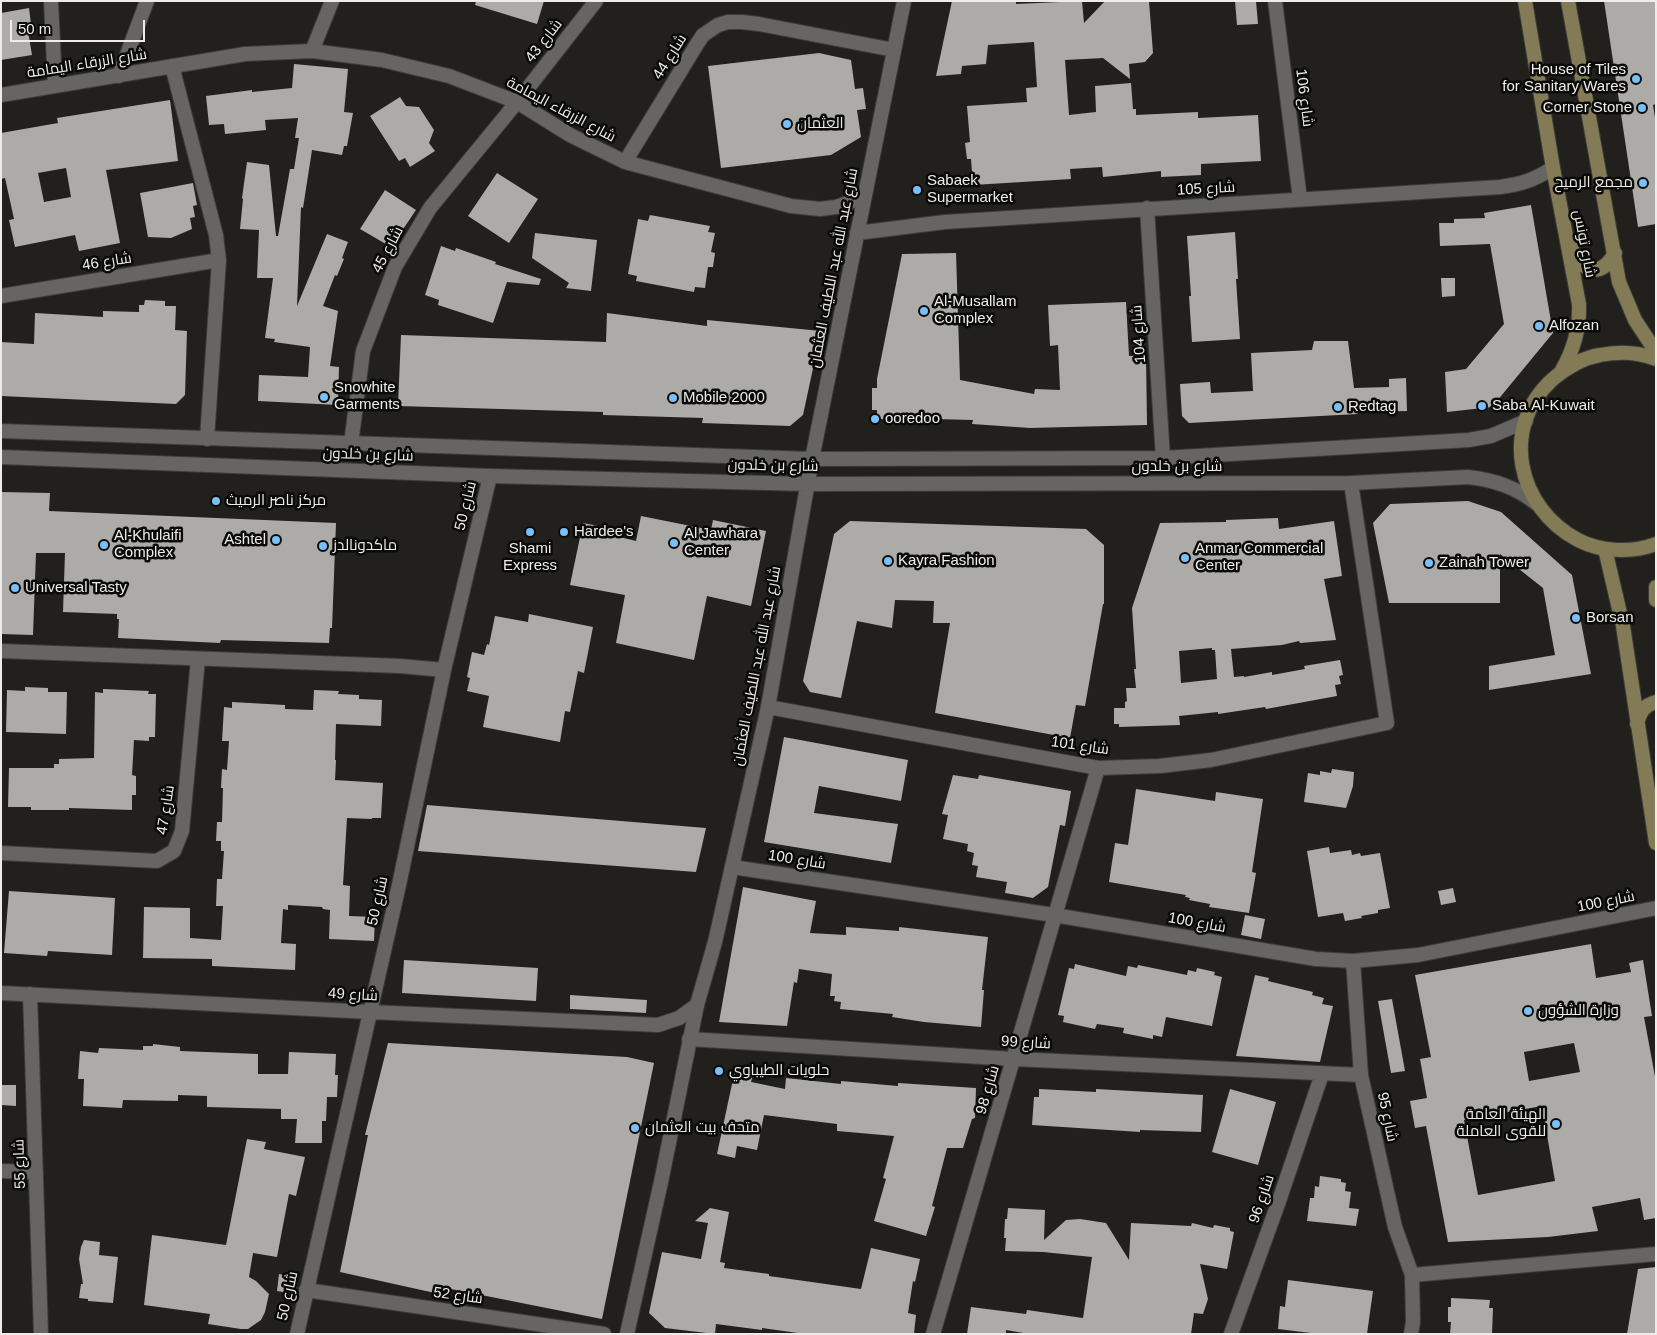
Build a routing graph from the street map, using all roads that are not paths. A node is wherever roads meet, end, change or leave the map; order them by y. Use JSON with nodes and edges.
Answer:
{"nodes":[{"id":1,"x":51,"y":1,"type":"edge"},
{"id":2,"x":147,"y":1,"type":"edge"},
{"id":3,"x":332,"y":1,"type":"edge"},
{"id":4,"x":596,"y":1,"type":"edge"},
{"id":5,"x":904,"y":1,"type":"edge"},
{"id":6,"x":1275,"y":1,"type":"edge"},
{"id":7,"x":1525,"y":1,"type":"edge"},
{"id":8,"x":1568,"y":1,"type":"edge"},
{"id":9,"x":894,"y":50,"type":"junction"},
{"id":10,"x":312,"y":51,"type":"junction"},
{"id":11,"x":172,"y":66,"type":"junction"},
{"id":12,"x":119,"y":76,"type":"junction"},
{"id":13,"x":54,"y":85,"type":"junction"},
{"id":14,"x":1,"y":95,"type":"edge"},
{"id":15,"x":517,"y":102,"type":"junction"},
{"id":16,"x":625,"y":162,"type":"junction"},
{"id":17,"x":1553,"y":168,"type":"junction"},
{"id":18,"x":865,"y":194,"type":"junction"},
{"id":19,"x":1300,"y":200,"type":"junction"},
{"id":20,"x":1147,"y":208,"type":"junction"},
{"id":21,"x":857,"y":233,"type":"junction"},
{"id":22,"x":1566,"y":235,"type":"junction"},
{"id":23,"x":1614,"y":253,"type":"junction"},
{"id":24,"x":219,"y":260,"type":"junction"},
{"id":25,"x":1,"y":296,"type":"edge"},
{"id":26,"x":1656,"y":352,"type":"edge"},
{"id":27,"x":1656,"y":359,"type":"edge"},
{"id":28,"x":1562,"y":371,"type":"junction"},
{"id":29,"x":1526,"y":421,"type":"junction"},
{"id":30,"x":1,"y":431,"type":"edge"},
{"id":31,"x":207,"y":439,"type":"junction"},
{"id":32,"x":351,"y":444,"type":"junction"},
{"id":33,"x":1,"y":457,"type":"edge"},
{"id":34,"x":1163,"y":458,"type":"junction"},
{"id":35,"x":812,"y":459,"type":"junction"},
{"id":36,"x":490,"y":476,"type":"junction"},
{"id":37,"x":1352,"y":483,"type":"junction"},
{"id":38,"x":807,"y":484,"type":"junction"},
{"id":39,"x":1537,"y":504,"type":"junction"},
{"id":40,"x":1656,"y":544,"type":"edge"},
{"id":41,"x":1605,"y":549,"type":"junction"},
{"id":42,"x":1656,"y":587,"type":"edge"},
{"id":43,"x":1656,"y":600,"type":"edge"},
{"id":44,"x":1,"y":651,"type":"edge"},
{"id":45,"x":198,"y":659,"type":"junction"},
{"id":46,"x":444,"y":670,"type":"junction"},
{"id":47,"x":1656,"y":702,"type":"edge"},
{"id":48,"x":768,"y":707,"type":"junction"},
{"id":49,"x":1637,"y":724,"type":"junction"},
{"id":50,"x":1098,"y":768,"type":"junction"},
{"id":51,"x":1656,"y":843,"type":"edge"},
{"id":52,"x":1,"y":853,"type":"edge"},
{"id":53,"x":732,"y":866,"type":"junction"},
{"id":54,"x":1656,"y":908,"type":"edge"},
{"id":55,"x":1054,"y":915,"type":"junction"},
{"id":56,"x":1353,"y":961,"type":"junction"},
{"id":57,"x":1,"y":992,"type":"edge"},
{"id":58,"x":30,"y":994,"type":"junction"},
{"id":59,"x":697,"y":1005,"type":"junction"},
{"id":60,"x":370,"y":1012,"type":"junction"},
{"id":61,"x":690,"y":1039,"type":"junction"},
{"id":62,"x":1014,"y":1059,"type":"junction"},
{"id":63,"x":1322,"y":1074,"type":"junction"},
{"id":64,"x":1361,"y":1075,"type":"junction"},
{"id":65,"x":1,"y":1171,"type":"edge"},
{"id":66,"x":36,"y":1172,"type":"junction"},
{"id":67,"x":1656,"y":1254,"type":"edge"},
{"id":68,"x":1412,"y":1275,"type":"junction"},
{"id":69,"x":306,"y":1290,"type":"junction"},
{"id":70,"x":41,"y":1334,"type":"edge"},
{"id":71,"x":296,"y":1334,"type":"edge"},
{"id":72,"x":604,"y":1334,"type":"edge"},
{"id":73,"x":627,"y":1334,"type":"edge"},
{"id":74,"x":933,"y":1334,"type":"edge"},
{"id":75,"x":1231,"y":1334,"type":"edge"},
{"id":76,"x":1411,"y":1334,"type":"edge"}],
"edges":[{"from":1,"to":13,"type":"street"},
{"from":2,"to":12,"type":"street"},
{"from":3,"to":10,"type":"street"},
{"from":4,"to":15,"type":"street","name":"شارع 43"},
{"from":5,"to":9,"type":"street","name":"شارع عبد الله عبد اللطيف العثمان"},
{"from":6,"to":19,"type":"street","name":"شارع 106"},
{"from":7,"to":17,"type":"main road","name":"شارع تونس"},
{"from":8,"to":23,"type":"main road","name":"شارع تونس"},
{"from":9,"to":16,"type":"street","name":"شارع 44"},
{"from":9,"to":18,"type":"street","name":"شارع عبد الله عبد اللطيف العثمان"},
{"from":10,"to":11,"type":"street","name":"شارع الزرقاء اليمامة"},
{"from":10,"to":15,"type":"street","name":"شارع الزرقاء اليمامة"},
{"from":11,"to":12,"type":"street","name":"شارع الزرقاء اليمامة"},
{"from":11,"to":24,"type":"street"},
{"from":12,"to":13,"type":"street","name":"شارع الزرقاء اليمامة"},
{"from":13,"to":14,"type":"street","name":"شارع الزرقاء اليمامة"},
{"from":15,"to":16,"type":"street","name":"شارع الزرقاء اليمامة"},
{"from":15,"to":32,"type":"street","name":"شارع 45"},
{"from":16,"to":18,"type":"street","name":"شارع الزرقاء اليمامة"},
{"from":17,"to":19,"type":"street","name":"شارع 105"},
{"from":17,"to":22,"type":"main road","name":"شارع تونس"},
{"from":18,"to":21,"type":"street","name":"شارع عبد الله عبد اللطيف العثمان"},
{"from":19,"to":20,"type":"street","name":"شارع 105"},
{"from":20,"to":21,"type":"street","name":"شارع 105"},
{"from":20,"to":34,"type":"street","name":"شارع 104"},
{"from":21,"to":35,"type":"street","name":"شارع عبد الله عبد اللطيف العثمان"},
{"from":22,"to":23,"type":"main road"},
{"from":22,"to":28,"type":"main road","name":"شارع تونس"},
{"from":23,"to":26,"type":"main road","name":"شارع تونس"},
{"from":24,"to":25,"type":"street","name":"شارع 46"},
{"from":24,"to":31,"type":"street"},
{"from":27,"to":28,"type":"main road"},
{"from":28,"to":29,"type":"main road"},
{"from":29,"to":34,"type":"street","name":"شارع بن خلدون"},
{"from":29,"to":39,"type":"main road"},
{"from":30,"to":31,"type":"street","name":"شارع بن خلدون"},
{"from":31,"to":32,"type":"street","name":"شارع بن خلدون"},
{"from":32,"to":35,"type":"street","name":"شارع بن خلدون"},
{"from":33,"to":36,"type":"street","name":"شارع بن خلدون"},
{"from":34,"to":35,"type":"street","name":"شارع بن خلدون"},
{"from":35,"to":38,"type":"street","name":"شارع عبد الله عبد اللطيف العثمان"},
{"from":36,"to":38,"type":"street","name":"شارع بن خلدون"},
{"from":36,"to":46,"type":"street","name":"شارع 50"},
{"from":37,"to":38,"type":"street","name":"شارع بن خلدون"},
{"from":37,"to":39,"type":"street","name":"شارع بن خلدون"},
{"from":37,"to":50,"type":"street","name":"شارع 101"},
{"from":38,"to":48,"type":"street","name":"شارع عبد الله عبد اللطيف العثمان"},
{"from":39,"to":41,"type":"main road"},
{"from":40,"to":41,"type":"main road"},
{"from":41,"to":49,"type":"main road"},
{"from":42,"to":43,"type":"main road"},
{"from":44,"to":45,"type":"street"},
{"from":45,"to":46,"type":"street"},
{"from":45,"to":52,"type":"street","name":"شارع 47"},
{"from":46,"to":60,"type":"street","name":"شارع 50"},
{"from":47,"to":49,"type":"main road"},
{"from":48,"to":50,"type":"street","name":"شارع 101"},
{"from":48,"to":53,"type":"street","name":"شارع عبد الله عبد اللطيف العثمان"},
{"from":49,"to":51,"type":"main road"},
{"from":50,"to":55,"type":"street","name":"شارع 98"},
{"from":53,"to":55,"type":"street","name":"شارع 100"},
{"from":53,"to":59,"type":"street","name":"شارع عبد الله عبد اللطيف العثمان"},
{"from":54,"to":56,"type":"street","name":"شارع 100"},
{"from":55,"to":56,"type":"street","name":"شارع 100"},
{"from":55,"to":62,"type":"street","name":"شارع 98"},
{"from":56,"to":64,"type":"street","name":"شارع 95"},
{"from":57,"to":58,"type":"street","name":"شارع 49"},
{"from":58,"to":60,"type":"street","name":"شارع 49"},
{"from":58,"to":66,"type":"street","name":"شارع 55"},
{"from":59,"to":60,"type":"street","name":"شارع 49"},
{"from":59,"to":61,"type":"street","name":"شارع عبد الله عبد اللطيف العثمان"},
{"from":60,"to":69,"type":"street","name":"شارع 50"},
{"from":61,"to":62,"type":"street","name":"شارع 99"},
{"from":61,"to":73,"type":"street","name":"شارع عبد الله عبد اللطيف العثمان"},
{"from":62,"to":63,"type":"street","name":"شارع 99"},
{"from":62,"to":74,"type":"street","name":"شارع 98"},
{"from":63,"to":64,"type":"street","name":"شارع 99"},
{"from":63,"to":75,"type":"street","name":"شارع 96"},
{"from":64,"to":68,"type":"street","name":"شارع 95"},
{"from":65,"to":66,"type":"street"},
{"from":66,"to":70,"type":"street","name":"شارع 55"},
{"from":67,"to":68,"type":"street"},
{"from":68,"to":76,"type":"street","name":"شارع 95"},
{"from":69,"to":71,"type":"street","name":"شارع 50"},
{"from":69,"to":72,"type":"street","name":"شارع 52"}]}
